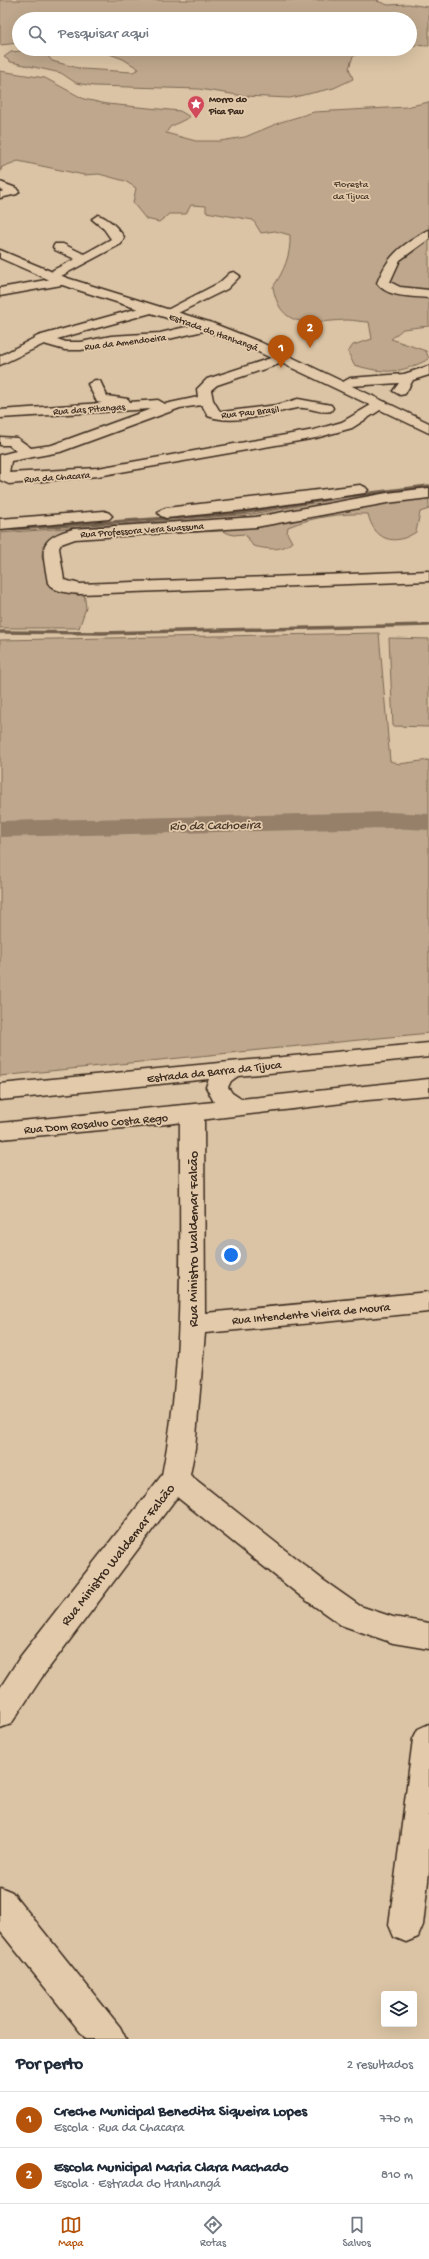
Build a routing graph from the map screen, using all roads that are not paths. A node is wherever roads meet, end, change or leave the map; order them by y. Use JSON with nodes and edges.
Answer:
{"nodes":[{"id":1,"x":0,"y":185,"type":"edge"},
{"id":2,"x":0,"y":195,"type":"edge"},
{"id":3,"x":98,"y":219,"type":"dead end"},
{"id":4,"x":426,"y":239,"type":"edge"},
{"id":5,"x":59,"y":247,"type":"dead end"},
{"id":6,"x":0,"y":254,"type":"edge"},
{"id":7,"x":86,"y":259,"type":"junction"},
{"id":8,"x":234,"y":276,"type":"dead end"},
{"id":9,"x":60,"y":277,"type":"junction"},
{"id":10,"x":0,"y":292,"type":"edge"},
{"id":11,"x":429,"y":294,"type":"edge"},
{"id":12,"x":150,"y":309,"type":"junction"},
{"id":13,"x":173,"y":310,"type":"junction"},
{"id":14,"x":207,"y":326,"type":"junction"},
{"id":15,"x":43,"y":339,"type":"junction"},
{"id":16,"x":283,"y":358,"type":"junction"},
{"id":17,"x":0,"y":361,"type":"edge"},
{"id":18,"x":429,"y":370,"type":"edge"},
{"id":19,"x":406,"y":378,"type":"junction"},
{"id":20,"x":350,"y":382,"type":"junction"},
{"id":21,"x":94,"y":384,"type":"dead end"},
{"id":22,"x":398,"y":393,"type":"dead end"},
{"id":23,"x":206,"y":400,"type":"junction"},
{"id":24,"x":140,"y":404,"type":"junction"},
{"id":25,"x":177,"y":404,"type":"junction"},
{"id":26,"x":381,"y":405,"type":"junction"},
{"id":27,"x":326,"y":408,"type":"dead end"},
{"id":28,"x":0,"y":414,"type":"edge"},
{"id":29,"x":429,"y":420,"type":"edge"},
{"id":30,"x":429,"y":429,"type":"edge"},
{"id":31,"x":0,"y":441,"type":"edge"},
{"id":32,"x":29,"y":454,"type":"junction"},
{"id":33,"x":429,"y":482,"type":"edge"},
{"id":34,"x":429,"y":493,"type":"edge"},
{"id":35,"x":149,"y":514,"type":"dead end"},
{"id":36,"x":120,"y":516,"type":"dead end"},
{"id":37,"x":0,"y":524,"type":"edge"},
{"id":38,"x":429,"y":576,"type":"edge"},
{"id":39,"x":429,"y":1050,"type":"edge"},
{"id":40,"x":234,"y":1068,"type":"junction"},
{"id":41,"x":429,"y":1086,"type":"edge"},
{"id":42,"x":0,"y":1092,"type":"edge"},
{"id":43,"x":237,"y":1108,"type":"junction"},
{"id":44,"x":192,"y":1113,"type":"junction"},
{"id":45,"x":0,"y":1131,"type":"edge"},
{"id":46,"x":429,"y":1302,"type":"edge"},
{"id":47,"x":193,"y":1324,"type":"junction"},
{"id":48,"x":175,"y":1479,"type":"junction"},
{"id":49,"x":429,"y":1636,"type":"edge"},
{"id":50,"x":0,"y":1714,"type":"edge"},
{"id":51,"x":429,"y":1739,"type":"edge"},
{"id":52,"x":0,"y":1904,"type":"edge"},
{"id":53,"x":406,"y":1925,"type":"dead end"},
{"id":54,"x":108,"y":2039,"type":"edge"}],
"edges":[{"from":1,"to":2,"type":"street"},
{"from":3,"to":7,"type":"street"},
{"from":4,"to":11,"type":"street"},
{"from":5,"to":7,"type":"street"},
{"from":6,"to":9,"type":"street","name":"Estrada do Itanhangá"},
{"from":7,"to":9,"type":"street"},
{"from":8,"to":13,"type":"street"},
{"from":9,"to":10,"type":"street"},
{"from":9,"to":12,"type":"street","name":"Estrada do Itanhangá"},
{"from":9,"to":13,"type":"street","name":"Estrada do Itanhangá"},
{"from":12,"to":14,"type":"street","name":"Estrada do Itanhangá"},
{"from":12,"to":15,"type":"street","name":"Rua da Amendoeira"},
{"from":13,"to":20,"type":"street","name":"Estrada do Itanhangá"},
{"from":14,"to":15,"type":"street","name":"Rua da Amendoeira"},
{"from":14,"to":16,"type":"street","name":"Estrada do Itanhangá"},
{"from":15,"to":17,"type":"street","name":"Rua da Amendoeira"},
{"from":16,"to":23,"type":"street"},
{"from":16,"to":26,"type":"street","name":"Estrada do Itanhangá"},
{"from":18,"to":19,"type":"street"},
{"from":19,"to":20,"type":"street"},
{"from":19,"to":22,"type":"street"},
{"from":20,"to":29,"type":"street","name":"Estrada do Itanhangá"},
{"from":21,"to":24,"type":"street"},
{"from":23,"to":25,"type":"street","name":"Rua da Chacara"},
{"from":23,"to":27,"type":"street","name":"Rua Pau Brasil"},
{"from":24,"to":25,"type":"street","name":"Rua das Pitangas"},
{"from":24,"to":28,"type":"street","name":"Rua das Pitangas"},
{"from":25,"to":32,"type":"street","name":"Rua da Chacara"},
{"from":26,"to":30,"type":"street","name":"Estrada do Itanhangá"},
{"from":26,"to":32,"type":"street","name":"Rua da Chacara"},
{"from":31,"to":32,"type":"street"},
{"from":33,"to":35,"type":"street"},
{"from":34,"to":38,"type":"street","name":"Rua Professora Vera Suassuna"},
{"from":36,"to":37,"type":"street"},
{"from":39,"to":40,"type":"street","name":"Estrada da Barra da Tijuca"},
{"from":40,"to":42,"type":"street","name":"Estrada da Barra da Tijuca"},
{"from":40,"to":43,"type":"street"},
{"from":41,"to":43,"type":"street"},
{"from":43,"to":44,"type":"street"},
{"from":44,"to":45,"type":"street","name":"Rua Dom Rosalvo Costa Rego"},
{"from":44,"to":47,"type":"street","name":"Rua Ministro Waldemar Falcão"},
{"from":46,"to":47,"type":"street","name":"Rua Intendente Vieira de Moura"},
{"from":47,"to":48,"type":"street","name":"Rua Ministro Waldemar Falcão"},
{"from":48,"to":49,"type":"street"},
{"from":48,"to":50,"type":"street","name":"Rua Ministro Waldemar Falcão"},
{"from":51,"to":53,"type":"street"},
{"from":52,"to":54,"type":"street"}]}
